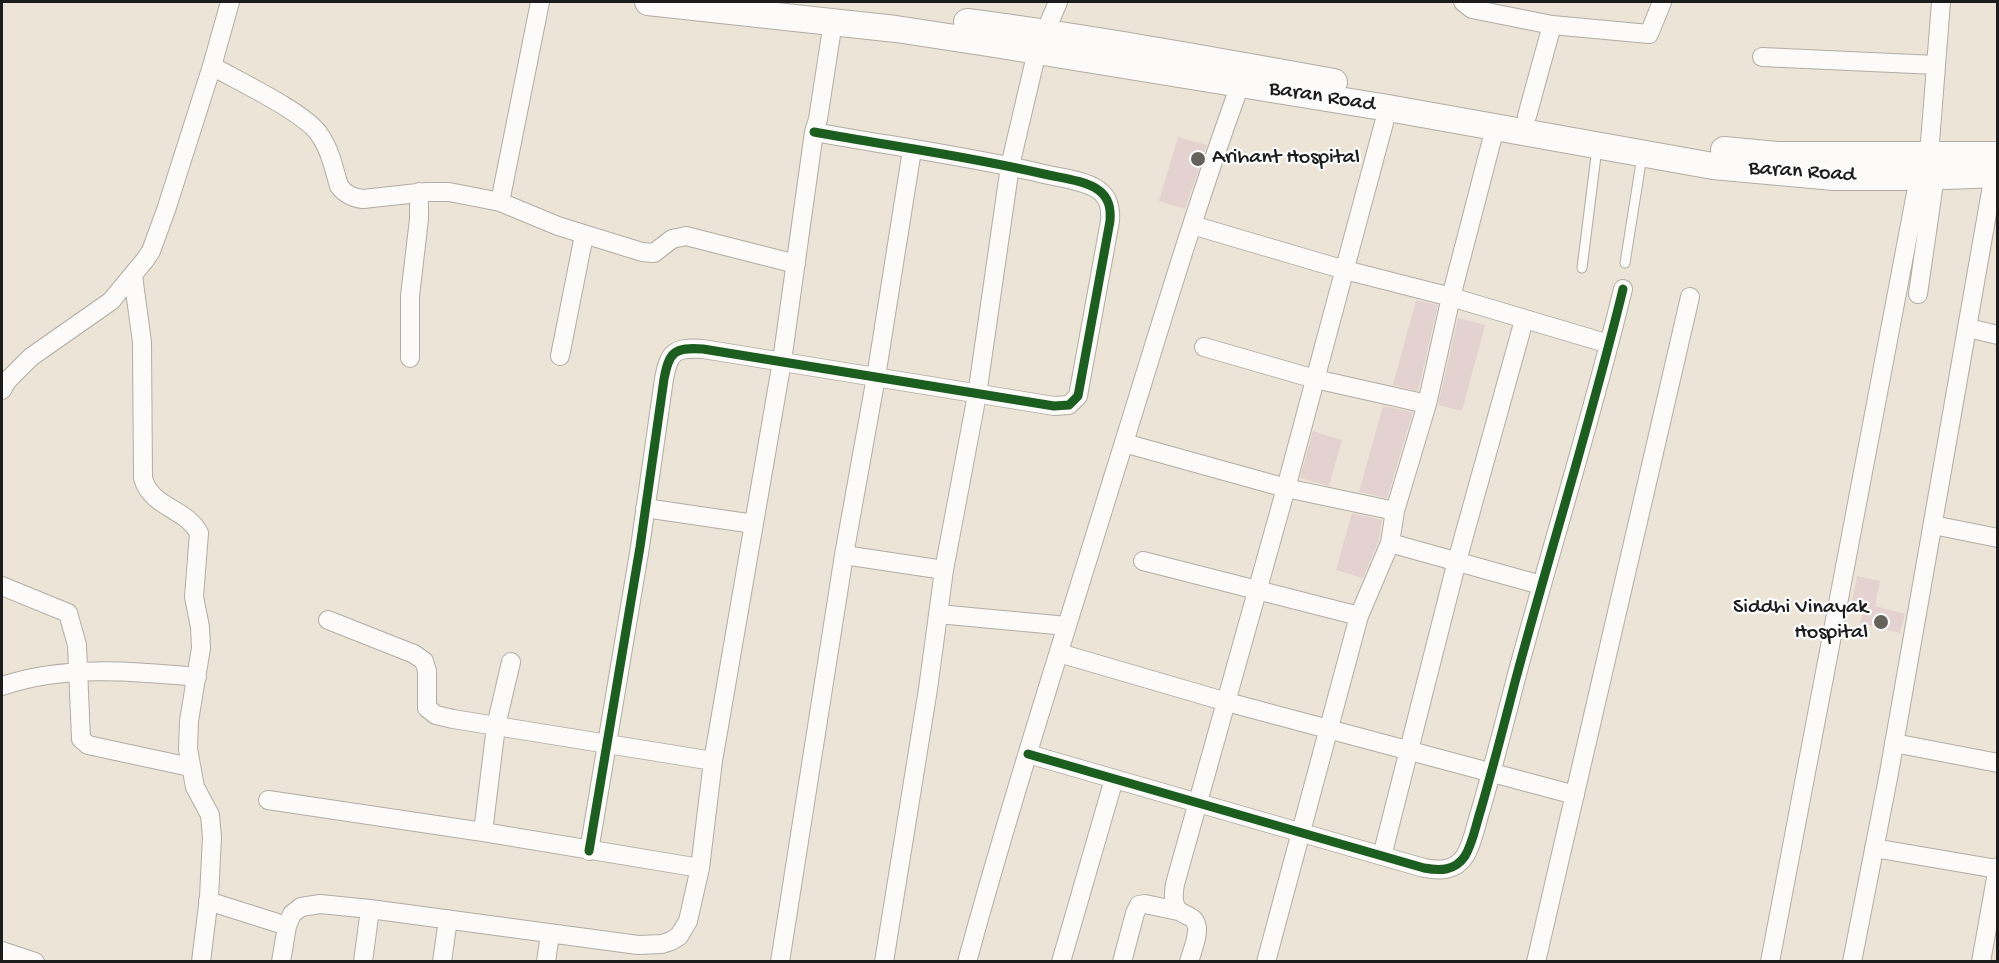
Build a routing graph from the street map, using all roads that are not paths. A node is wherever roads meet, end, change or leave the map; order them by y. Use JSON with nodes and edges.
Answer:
{"nodes":[{"id":1,"x":230,"y":2,"type":"edge"},
{"id":2,"x":540,"y":2,"type":"edge"},
{"id":3,"x":648,"y":2,"type":"edge"},
{"id":4,"x":809,"y":2,"type":"edge"},
{"id":5,"x":1058,"y":2,"type":"edge"},
{"id":6,"x":1463,"y":2,"type":"edge"},
{"id":7,"x":1662,"y":2,"type":"edge"},
{"id":8,"x":1941,"y":2,"type":"edge"},
{"id":9,"x":833,"y":22,"type":"junction"},
{"id":10,"x":1552,"y":25,"type":"junction"},
{"id":11,"x":1041,"y":42,"type":"junction"},
{"id":12,"x":1762,"y":57,"type":"dead end"},
{"id":13,"x":1936,"y":65,"type":"junction"},
{"id":14,"x":212,"y":66,"type":"junction"},
{"id":15,"x":1240,"y":85,"type":"junction"},
{"id":16,"x":1388,"y":108,"type":"junction"},
{"id":17,"x":1527,"y":116,"type":"junction"},
{"id":18,"x":1495,"y":128,"type":"junction"},
{"id":19,"x":814,"y":132,"type":"junction"},
{"id":20,"x":1598,"y":146,"type":"junction"},
{"id":21,"x":912,"y":150,"type":"junction"},
{"id":22,"x":1642,"y":154,"type":"junction"},
{"id":23,"x":1010,"y":166,"type":"junction"},
{"id":24,"x":1996,"y":168,"type":"edge"},
{"id":25,"x":1927,"y":169,"type":"junction"},
{"id":26,"x":419,"y":192,"type":"junction"},
{"id":27,"x":500,"y":202,"type":"junction"},
{"id":28,"x":1192,"y":225,"type":"junction"},
{"id":29,"x":584,"y":235,"type":"junction"},
{"id":30,"x":1624,"y":263,"type":"dead end"},
{"id":31,"x":796,"y":264,"type":"junction"},
{"id":32,"x":1582,"y":268,"type":"dead end"},
{"id":33,"x":1345,"y":270,"type":"junction"},
{"id":34,"x":133,"y":276,"type":"junction"},
{"id":35,"x":1623,"y":289,"type":"dead end"},
{"id":36,"x":1918,"y":294,"type":"dead end"},
{"id":37,"x":1451,"y":297,"type":"junction"},
{"id":38,"x":1690,"y":297,"type":"dead end"},
{"id":39,"x":1524,"y":320,"type":"junction"},
{"id":40,"x":1968,"y":328,"type":"junction"},
{"id":41,"x":1998,"y":335,"type":"edge"},
{"id":42,"x":1609,"y":344,"type":"junction"},
{"id":43,"x":1204,"y":347,"type":"dead end"},
{"id":44,"x":560,"y":356,"type":"dead end"},
{"id":45,"x":410,"y":358,"type":"dead end"},
{"id":46,"x":782,"y":361,"type":"junction"},
{"id":47,"x":876,"y":377,"type":"junction"},
{"id":48,"x":1315,"y":379,"type":"junction"},
{"id":49,"x":2,"y":390,"type":"edge"},
{"id":50,"x":977,"y":395,"type":"junction"},
{"id":51,"x":1427,"y":404,"type":"junction"},
{"id":52,"x":1124,"y":443,"type":"junction"},
{"id":53,"x":1286,"y":488,"type":"junction"},
{"id":54,"x":645,"y":508,"type":"junction"},
{"id":55,"x":1395,"y":511,"type":"junction"},
{"id":56,"x":754,"y":524,"type":"junction"},
{"id":57,"x":1933,"y":525,"type":"junction"},
{"id":58,"x":1998,"y":538,"type":"edge"},
{"id":59,"x":1389,"y":543,"type":"junction"},
{"id":60,"x":844,"y":555,"type":"junction"},
{"id":61,"x":1143,"y":561,"type":"dead end"},
{"id":62,"x":1457,"y":561,"type":"junction"},
{"id":63,"x":944,"y":570,"type":"junction"},
{"id":64,"x":1541,"y":585,"type":"junction"},
{"id":65,"x":2,"y":586,"type":"edge"},
{"id":66,"x":1258,"y":589,"type":"junction"},
{"id":67,"x":938,"y":614,"type":"junction"},
{"id":68,"x":1359,"y":616,"type":"junction"},
{"id":69,"x":328,"y":620,"type":"dead end"},
{"id":70,"x":1067,"y":626,"type":"junction"},
{"id":71,"x":1059,"y":653,"type":"junction"},
{"id":72,"x":511,"y":662,"type":"dead end"},
{"id":73,"x":78,"y":673,"type":"junction"},
{"id":74,"x":197,"y":677,"type":"junction"},
{"id":75,"x":2,"y":686,"type":"edge"},
{"id":76,"x":1227,"y":702,"type":"junction"},
{"id":77,"x":496,"y":726,"type":"junction"},
{"id":78,"x":1328,"y":730,"type":"junction"},
{"id":79,"x":1894,"y":743,"type":"junction"},
{"id":80,"x":608,"y":744,"type":"junction"},
{"id":81,"x":1408,"y":751,"type":"junction"},
{"id":82,"x":1028,"y":754,"type":"junction"},
{"id":83,"x":713,"y":761,"type":"junction"},
{"id":84,"x":1998,"y":763,"type":"edge"},
{"id":85,"x":190,"y":767,"type":"junction"},
{"id":86,"x":1492,"y":772,"type":"junction"},
{"id":87,"x":1114,"y":779,"type":"junction"},
{"id":88,"x":1575,"y":795,"type":"junction"},
{"id":89,"x":268,"y":800,"type":"dead end"},
{"id":90,"x":1198,"y":803,"type":"junction"},
{"id":91,"x":483,"y":832,"type":"junction"},
{"id":92,"x":1302,"y":833,"type":"junction"},
{"id":93,"x":1874,"y":848,"type":"junction"},
{"id":94,"x":589,"y":850,"type":"junction"},
{"id":95,"x":1382,"y":856,"type":"junction"},
{"id":96,"x":699,"y":868,"type":"junction"},
{"id":97,"x":1997,"y":868,"type":"edge"},
{"id":98,"x":208,"y":901,"type":"junction"},
{"id":99,"x":370,"y":909,"type":"junction"},
{"id":100,"x":1179,"y":910,"type":"junction"},
{"id":101,"x":448,"y":919,"type":"junction"},
{"id":102,"x":287,"y":926,"type":"junction"},
{"id":103,"x":550,"y":934,"type":"junction"},
{"id":104,"x":2,"y":951,"type":"edge"},
{"id":105,"x":636,"y":953,"type":"edge"},
{"id":106,"x":34,"y":962,"type":"edge"},
{"id":107,"x":201,"y":962,"type":"edge"},
{"id":108,"x":281,"y":962,"type":"edge"},
{"id":109,"x":363,"y":962,"type":"edge"},
{"id":110,"x":442,"y":962,"type":"edge"},
{"id":111,"x":546,"y":962,"type":"edge"},
{"id":112,"x":780,"y":962,"type":"edge"},
{"id":113,"x":884,"y":962,"type":"edge"},
{"id":114,"x":967,"y":962,"type":"edge"},
{"id":115,"x":1061,"y":962,"type":"edge"},
{"id":116,"x":1122,"y":962,"type":"edge"},
{"id":117,"x":1189,"y":962,"type":"edge"},
{"id":118,"x":1266,"y":962,"type":"edge"},
{"id":119,"x":1536,"y":962,"type":"edge"},
{"id":120,"x":1770,"y":962,"type":"edge"},
{"id":121,"x":1852,"y":962,"type":"edge"},
{"id":122,"x":1981,"y":962,"type":"edge"}],
"edges":[{"from":1,"to":14,"type":"street"},
{"from":2,"to":27,"type":"street"},
{"from":3,"to":9,"type":"main road","name":"Baran Road"},
{"from":4,"to":11,"type":"main road","name":"Baran Road"},
{"from":5,"to":11,"type":"street"},
{"from":6,"to":10,"type":"street"},
{"from":7,"to":10,"type":"street"},
{"from":8,"to":13,"type":"street"},
{"from":9,"to":11,"type":"main road","name":"Baran Road"},
{"from":9,"to":19,"type":"street"},
{"from":10,"to":17,"type":"street"},
{"from":11,"to":15,"type":"main road","name":"Baran Road"},
{"from":11,"to":17,"type":"main road","name":"Baran Road"},
{"from":11,"to":23,"type":"street"},
{"from":12,"to":13,"type":"street"},
{"from":13,"to":25,"type":"street"},
{"from":14,"to":26,"type":"street"},
{"from":14,"to":34,"type":"street"},
{"from":15,"to":16,"type":"main road","name":"Baran Road"},
{"from":15,"to":28,"type":"street"},
{"from":16,"to":18,"type":"main road","name":"Baran Road"},
{"from":16,"to":33,"type":"street"},
{"from":17,"to":25,"type":"main road","name":"Baran Road"},
{"from":18,"to":20,"type":"main road","name":"Baran Road"},
{"from":18,"to":37,"type":"street"},
{"from":19,"to":21,"type":"street"},
{"from":19,"to":31,"type":"street"},
{"from":20,"to":22,"type":"main road","name":"Baran Road"},
{"from":20,"to":32,"type":"lane"},
{"from":21,"to":23,"type":"street"},
{"from":21,"to":47,"type":"street"},
{"from":22,"to":25,"type":"main road","name":"Baran Road"},
{"from":22,"to":30,"type":"lane"},
{"from":23,"to":50,"type":"street"},
{"from":23,"to":50,"type":"street"},
{"from":24,"to":25,"type":"main road","name":"Baran Road"},
{"from":24,"to":40,"type":"street"},
{"from":25,"to":36,"type":"street"},
{"from":25,"to":120,"type":"street"},
{"from":26,"to":27,"type":"street"},
{"from":26,"to":45,"type":"street"},
{"from":27,"to":29,"type":"street"},
{"from":28,"to":33,"type":"street"},
{"from":28,"to":52,"type":"street"},
{"from":29,"to":31,"type":"street"},
{"from":29,"to":44,"type":"street"},
{"from":31,"to":46,"type":"street"},
{"from":33,"to":37,"type":"street"},
{"from":33,"to":48,"type":"street"},
{"from":34,"to":49,"type":"street"},
{"from":34,"to":74,"type":"street"},
{"from":35,"to":42,"type":"street"},
{"from":37,"to":39,"type":"street"},
{"from":37,"to":51,"type":"street"},
{"from":38,"to":88,"type":"street"},
{"from":39,"to":42,"type":"street"},
{"from":39,"to":62,"type":"street"},
{"from":40,"to":41,"type":"street"},
{"from":40,"to":57,"type":"street"},
{"from":42,"to":64,"type":"street"},
{"from":43,"to":48,"type":"street"},
{"from":46,"to":47,"type":"street"},
{"from":46,"to":54,"type":"street"},
{"from":46,"to":56,"type":"street"},
{"from":47,"to":50,"type":"street"},
{"from":47,"to":60,"type":"street"},
{"from":48,"to":51,"type":"street"},
{"from":48,"to":53,"type":"street"},
{"from":50,"to":63,"type":"street"},
{"from":51,"to":55,"type":"street"},
{"from":52,"to":53,"type":"street"},
{"from":52,"to":70,"type":"street"},
{"from":53,"to":55,"type":"street"},
{"from":53,"to":66,"type":"street"},
{"from":54,"to":56,"type":"street"},
{"from":54,"to":80,"type":"street"},
{"from":55,"to":59,"type":"street"},
{"from":56,"to":83,"type":"street"},
{"from":57,"to":58,"type":"street"},
{"from":57,"to":79,"type":"street"},
{"from":59,"to":62,"type":"street"},
{"from":59,"to":68,"type":"street"},
{"from":60,"to":63,"type":"street"},
{"from":60,"to":112,"type":"street"},
{"from":61,"to":66,"type":"street"},
{"from":62,"to":64,"type":"street"},
{"from":62,"to":81,"type":"street"},
{"from":63,"to":67,"type":"street"},
{"from":64,"to":86,"type":"street"},
{"from":65,"to":73,"type":"street"},
{"from":66,"to":68,"type":"street"},
{"from":66,"to":76,"type":"street"},
{"from":67,"to":70,"type":"street"},
{"from":67,"to":113,"type":"street"},
{"from":68,"to":78,"type":"street"},
{"from":69,"to":77,"type":"street"},
{"from":70,"to":71,"type":"street"},
{"from":71,"to":76,"type":"street"},
{"from":71,"to":82,"type":"street"},
{"from":72,"to":77,"type":"street"},
{"from":73,"to":74,"type":"street"},
{"from":73,"to":75,"type":"street"},
{"from":73,"to":85,"type":"street"},
{"from":74,"to":85,"type":"street"},
{"from":76,"to":78,"type":"street"},
{"from":76,"to":90,"type":"street"},
{"from":77,"to":80,"type":"street"},
{"from":77,"to":91,"type":"street"},
{"from":78,"to":81,"type":"street"},
{"from":78,"to":92,"type":"street"},
{"from":79,"to":84,"type":"street"},
{"from":79,"to":93,"type":"street"},
{"from":80,"to":83,"type":"street"},
{"from":80,"to":94,"type":"street"},
{"from":81,"to":86,"type":"street"},
{"from":81,"to":95,"type":"street"},
{"from":82,"to":87,"type":"street"},
{"from":82,"to":114,"type":"street"},
{"from":83,"to":96,"type":"street"},
{"from":85,"to":98,"type":"street"},
{"from":86,"to":88,"type":"street"},
{"from":86,"to":95,"type":"street"},
{"from":87,"to":90,"type":"street"},
{"from":87,"to":115,"type":"street"},
{"from":88,"to":119,"type":"street"},
{"from":89,"to":91,"type":"street"},
{"from":90,"to":92,"type":"street"},
{"from":90,"to":100,"type":"street"},
{"from":91,"to":94,"type":"street"},
{"from":92,"to":95,"type":"street"},
{"from":92,"to":118,"type":"street"},
{"from":93,"to":97,"type":"street"},
{"from":93,"to":121,"type":"street"},
{"from":94,"to":96,"type":"street"},
{"from":96,"to":105,"type":"street"},
{"from":97,"to":122,"type":"street"},
{"from":98,"to":102,"type":"street"},
{"from":98,"to":107,"type":"street"},
{"from":99,"to":101,"type":"street"},
{"from":99,"to":102,"type":"street"},
{"from":99,"to":109,"type":"street"},
{"from":100,"to":116,"type":"street"},
{"from":100,"to":117,"type":"street"},
{"from":101,"to":103,"type":"street"},
{"from":101,"to":110,"type":"street"},
{"from":102,"to":108,"type":"street"},
{"from":103,"to":105,"type":"street"},
{"from":103,"to":111,"type":"street"},
{"from":104,"to":106,"type":"street"}]}
